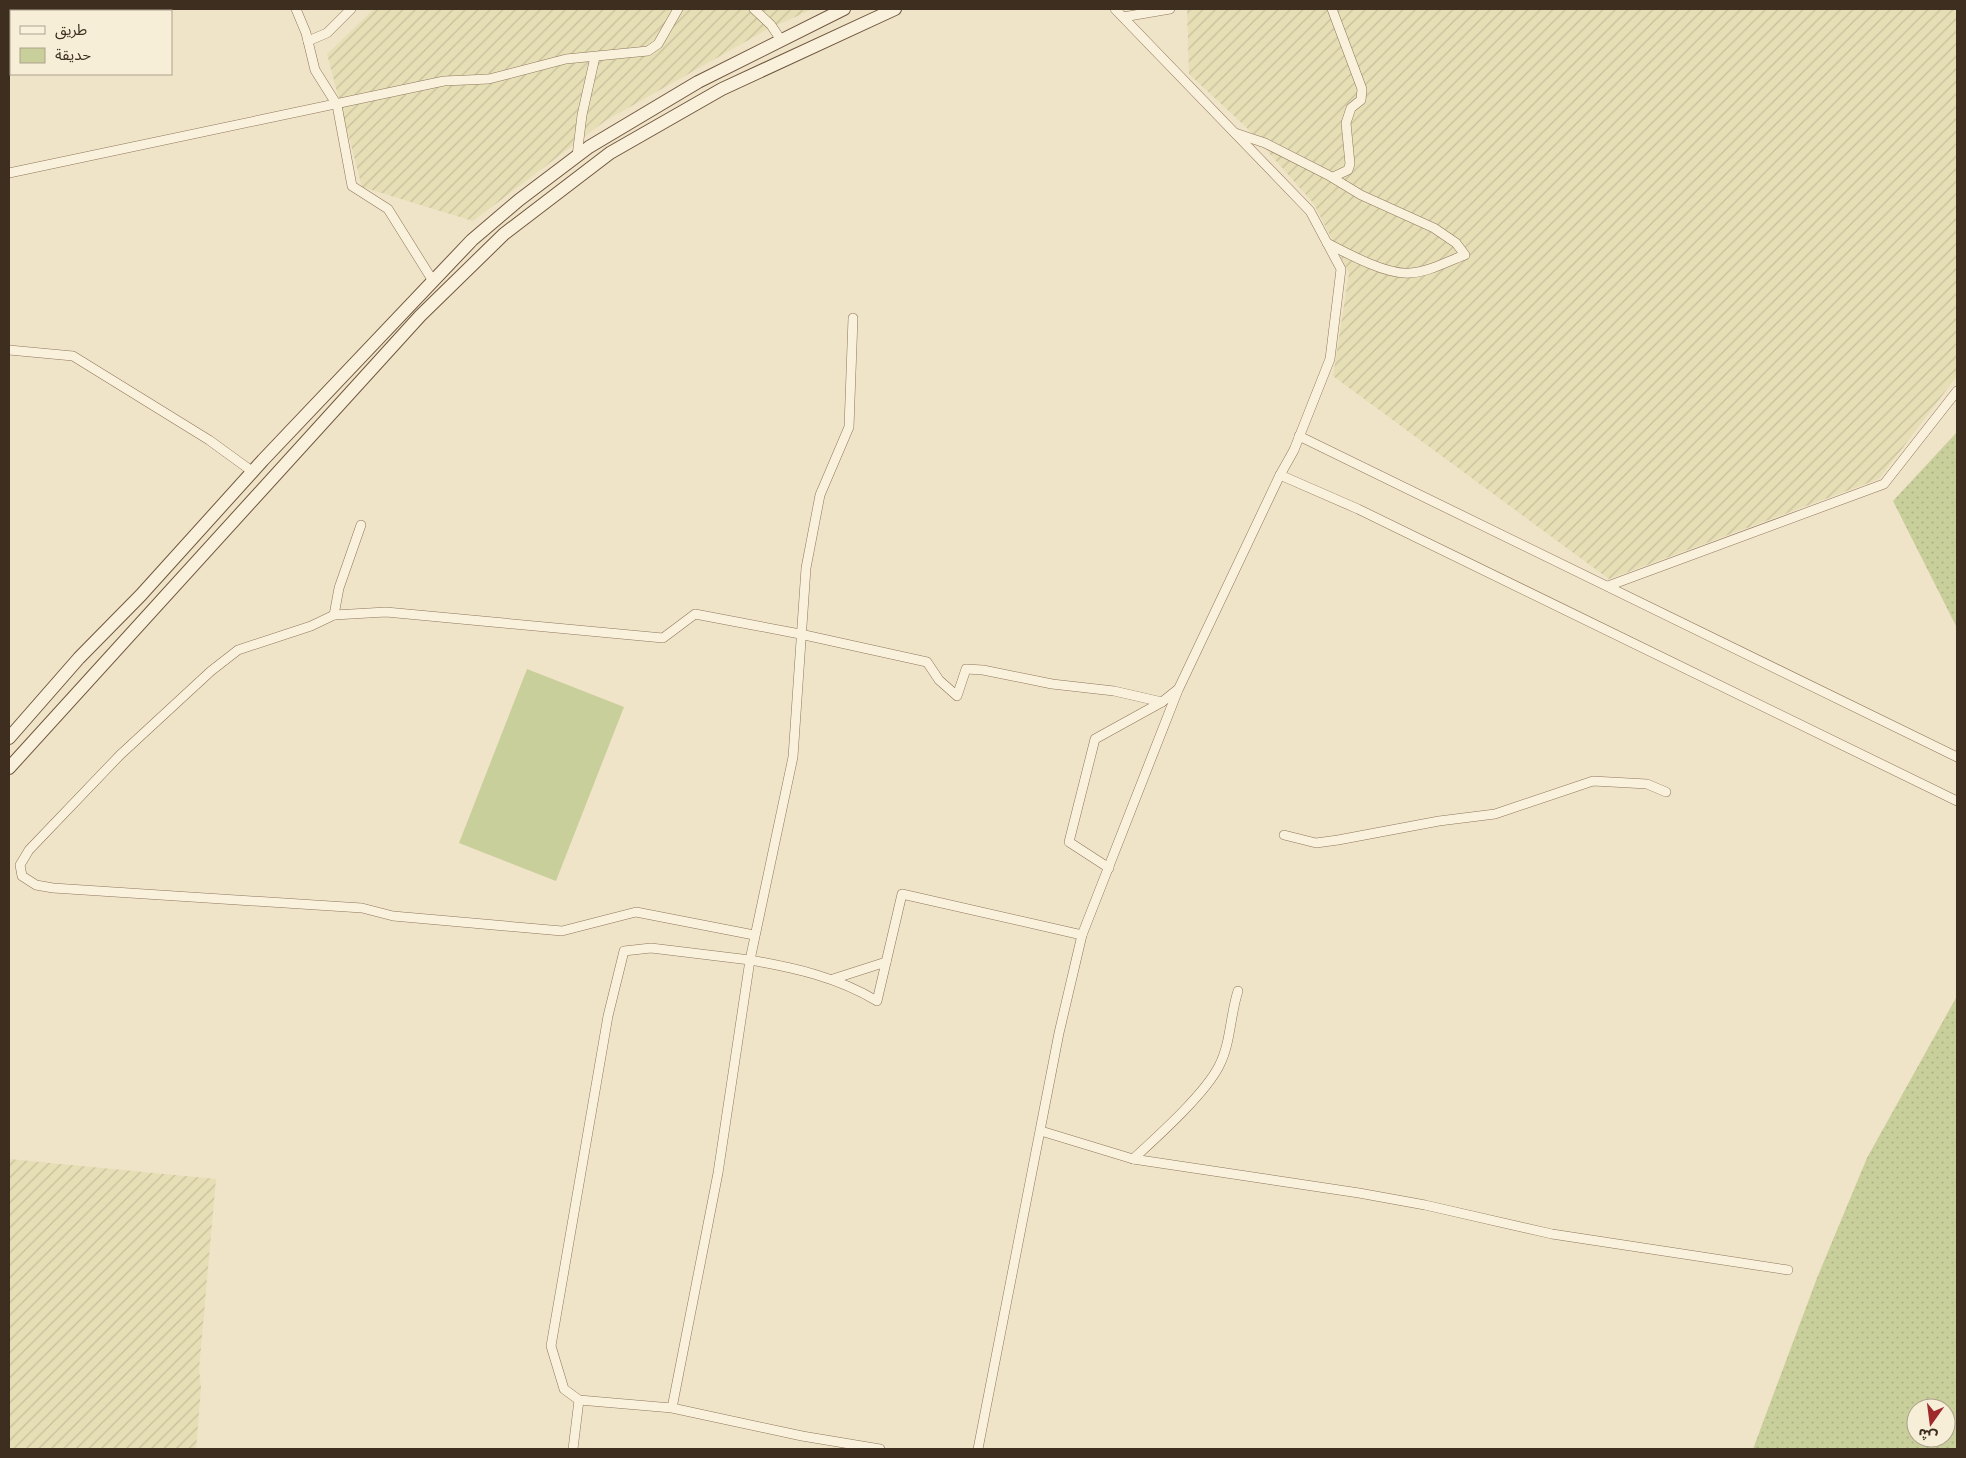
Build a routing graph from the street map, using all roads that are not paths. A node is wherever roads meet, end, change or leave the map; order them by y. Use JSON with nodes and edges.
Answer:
{"nodes":[{"id":1,"x":296,"y":9,"type":"edge"},
{"id":2,"x":351,"y":9,"type":"edge"},
{"id":3,"x":678,"y":9,"type":"edge"},
{"id":4,"x":754,"y":9,"type":"edge"},
{"id":5,"x":844,"y":9,"type":"edge"},
{"id":6,"x":895,"y":9,"type":"edge"},
{"id":7,"x":1115,"y":9,"type":"edge"},
{"id":8,"x":1170,"y":9,"type":"edge"},
{"id":9,"x":1332,"y":9,"type":"edge"},
{"id":10,"x":1123,"y":17,"type":"junction"},
{"id":11,"x":781,"y":40,"type":"junction"},
{"id":12,"x":308,"y":41,"type":"junction"},
{"id":13,"x":595,"y":57,"type":"junction"},
{"id":14,"x":337,"y":105,"type":"junction"},
{"id":15,"x":1235,"y":133,"type":"junction"},
{"id":16,"x":577,"y":156,"type":"junction"},
{"id":17,"x":9,"y":173,"type":"edge"},
{"id":18,"x":1333,"y":178,"type":"junction"},
{"id":19,"x":1327,"y":243,"type":"junction"},
{"id":20,"x":433,"y":281,"type":"junction"},
{"id":21,"x":852,"y":318,"type":"dead end"},
{"id":22,"x":9,"y":350,"type":"edge"},
{"id":23,"x":1957,"y":391,"type":"edge"},
{"id":24,"x":1300,"y":436,"type":"junction"},
{"id":25,"x":263,"y":460,"type":"junction"},
{"id":26,"x":253,"y":472,"type":"junction"},
{"id":27,"x":278,"y":474,"type":"junction"},
{"id":28,"x":1280,"y":475,"type":"junction"},
{"id":29,"x":361,"y":525,"type":"dead end"},
{"id":30,"x":186,"y":546,"type":"junction"},
{"id":31,"x":201,"y":559,"type":"junction"},
{"id":32,"x":152,"y":583,"type":"junction"},
{"id":33,"x":1608,"y":586,"type":"junction"},
{"id":34,"x":168,"y":594,"type":"junction"},
{"id":35,"x":334,"y":616,"type":"junction"},
{"id":36,"x":800,"y":634,"type":"junction"},
{"id":37,"x":1178,"y":690,"type":"junction"},
{"id":38,"x":1162,"y":702,"type":"junction"},
{"id":39,"x":9,"y":738,"type":"edge"},
{"id":40,"x":1957,"y":757,"type":"edge"},
{"id":41,"x":9,"y":768,"type":"edge"},
{"id":42,"x":1666,"y":792,"type":"dead end"},
{"id":43,"x":1957,"y":801,"type":"edge"},
{"id":44,"x":1284,"y":835,"type":"dead end"},
{"id":45,"x":1109,"y":868,"type":"junction"},
{"id":46,"x":754,"y":935,"type":"junction"},
{"id":47,"x":1082,"y":935,"type":"junction"},
{"id":48,"x":750,"y":960,"type":"junction"},
{"id":49,"x":886,"y":962,"type":"junction"},
{"id":50,"x":833,"y":979,"type":"junction"},
{"id":51,"x":1238,"y":991,"type":"dead end"},
{"id":52,"x":1041,"y":1131,"type":"junction"},
{"id":53,"x":1133,"y":1159,"type":"junction"},
{"id":54,"x":1788,"y":1270,"type":"dead end"},
{"id":55,"x":579,"y":1400,"type":"junction"},
{"id":56,"x":672,"y":1408,"type":"junction"},
{"id":57,"x":573,"y":1449,"type":"edge"},
{"id":58,"x":880,"y":1449,"type":"edge"},
{"id":59,"x":978,"y":1449,"type":"edge"}],
"edges":[{"from":1,"to":12,"type":"street"},
{"from":2,"to":12,"type":"street"},
{"from":3,"to":13,"type":"street"},
{"from":4,"to":11,"type":"street"},
{"from":5,"to":11,"type":"main road"},
{"from":6,"to":27,"type":"main road"},
{"from":7,"to":10,"type":"street"},
{"from":8,"to":10,"type":"street"},
{"from":9,"to":18,"type":"street"},
{"from":10,"to":15,"type":"street"},
{"from":11,"to":16,"type":"main road"},
{"from":12,"to":14,"type":"street"},
{"from":13,"to":14,"type":"street"},
{"from":13,"to":16,"type":"street"},
{"from":14,"to":17,"type":"street"},
{"from":14,"to":20,"type":"street"},
{"from":15,"to":18,"type":"street"},
{"from":15,"to":19,"type":"street"},
{"from":16,"to":20,"type":"main road"},
{"from":18,"to":19,"type":"street"},
{"from":19,"to":24,"type":"street"},
{"from":20,"to":25,"type":"main road"},
{"from":21,"to":36,"type":"street"},
{"from":22,"to":26,"type":"street"},
{"from":23,"to":33,"type":"street"},
{"from":24,"to":28,"type":"street"},
{"from":24,"to":33,"type":"street"},
{"from":25,"to":26,"type":"main road"},
{"from":25,"to":27,"type":"main road"},
{"from":26,"to":30,"type":"main road"},
{"from":27,"to":31,"type":"main road"},
{"from":28,"to":37,"type":"street"},
{"from":28,"to":43,"type":"street"},
{"from":29,"to":35,"type":"street"},
{"from":30,"to":31,"type":"main road"},
{"from":30,"to":32,"type":"main road"},
{"from":31,"to":34,"type":"main road"},
{"from":32,"to":34,"type":"main road"},
{"from":32,"to":39,"type":"main road"},
{"from":33,"to":40,"type":"street"},
{"from":34,"to":41,"type":"main road"},
{"from":35,"to":36,"type":"street"},
{"from":35,"to":46,"type":"street"},
{"from":36,"to":38,"type":"street"},
{"from":36,"to":46,"type":"street"},
{"from":37,"to":38,"type":"street"},
{"from":37,"to":45,"type":"street"},
{"from":38,"to":45,"type":"street"},
{"from":42,"to":44,"type":"street"},
{"from":45,"to":47,"type":"street"},
{"from":46,"to":48,"type":"street"},
{"from":47,"to":49,"type":"street"},
{"from":47,"to":52,"type":"street"},
{"from":48,"to":50,"type":"street"},
{"from":48,"to":55,"type":"street"},
{"from":48,"to":56,"type":"street"},
{"from":49,"to":50,"type":"street"},
{"from":49,"to":50,"type":"street"},
{"from":51,"to":53,"type":"street"},
{"from":52,"to":53,"type":"street"},
{"from":52,"to":59,"type":"street"},
{"from":53,"to":54,"type":"street"},
{"from":55,"to":56,"type":"street"},
{"from":55,"to":57,"type":"street"},
{"from":56,"to":58,"type":"street"}]}
